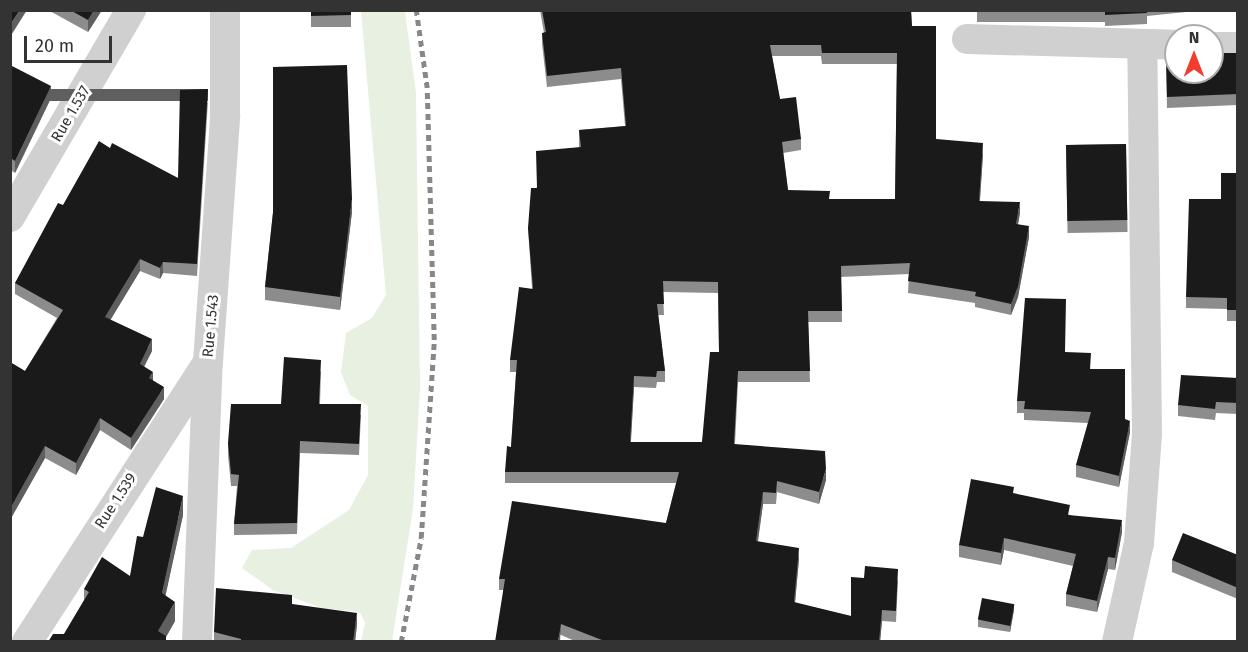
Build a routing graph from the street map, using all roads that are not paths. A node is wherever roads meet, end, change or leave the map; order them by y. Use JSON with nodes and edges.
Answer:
{"nodes":[{"id":1,"x":131,"y":10,"type":"edge"},
{"id":2,"x":225,"y":10,"type":"edge"},
{"id":3,"x":967,"y":39,"type":"dead end"},
{"id":4,"x":1142,"y":44,"type":"junction"},
{"id":5,"x":1164,"y":45,"type":"edge"},
{"id":6,"x":10,"y":217,"type":"edge"},
{"id":7,"x":208,"y":362,"type":"junction"},
{"id":8,"x":27,"y":642,"type":"edge"},
{"id":9,"x":197,"y":642,"type":"edge"},
{"id":10,"x":1117,"y":642,"type":"edge"}],
"edges":[{"from":1,"to":6,"type":"street","name":"Rue 1.537"},
{"from":2,"to":7,"type":"street","name":"Rue 1.543"},
{"from":3,"to":4,"type":"street"},
{"from":4,"to":5,"type":"street"},
{"from":4,"to":10,"type":"street"},
{"from":7,"to":8,"type":"street","name":"Rue 1.539"},
{"from":7,"to":9,"type":"street","name":"Rue 1.543"}]}
